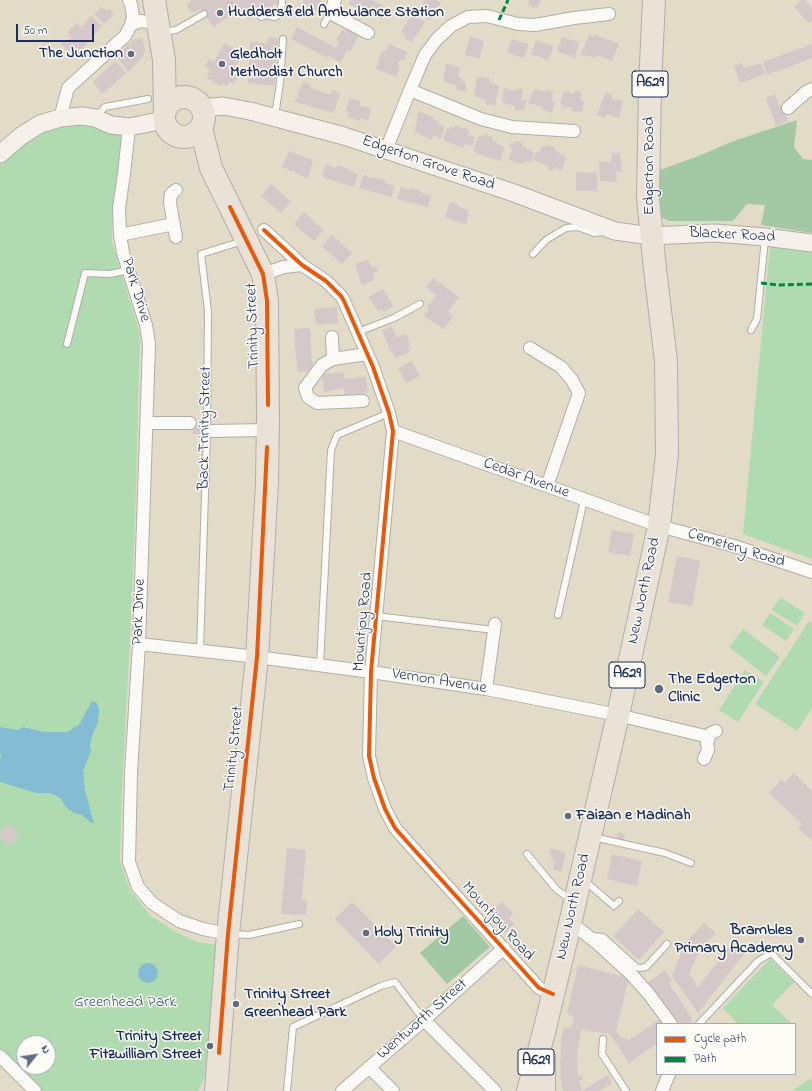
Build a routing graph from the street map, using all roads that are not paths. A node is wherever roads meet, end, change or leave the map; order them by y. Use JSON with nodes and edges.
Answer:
{"nodes":[{"id":1,"x":129,"y":0,"type":"edge"},
{"id":2,"x":154,"y":0,"type":"edge"},
{"id":3,"x":282,"y":0,"type":"edge"},
{"id":4,"x":335,"y":0,"type":"edge"},
{"id":5,"x":654,"y":0,"type":"edge"},
{"id":6,"x":330,"y":13,"type":"junction"},
{"id":7,"x":204,"y":14,"type":"dead end"},
{"id":8,"x":609,"y":14,"type":"dead end"},
{"id":9,"x":261,"y":17,"type":"dead end"},
{"id":10,"x":324,"y":24,"type":"dead end"},
{"id":11,"x":131,"y":25,"type":"junction"},
{"id":12,"x":158,"y":30,"type":"junction"},
{"id":13,"x":368,"y":33,"type":"dead end"},
{"id":14,"x":283,"y":39,"type":"dead end"},
{"id":15,"x":164,"y":60,"type":"junction"},
{"id":16,"x":812,"y":89,"type":"edge"},
{"id":17,"x":410,"y":90,"type":"junction"},
{"id":18,"x":148,"y":99,"type":"dead end"},
{"id":19,"x":788,"y":108,"type":"dead end"},
{"id":20,"x":165,"y":116,"type":"junction"},
{"id":21,"x":60,"y":118,"type":"junction"},
{"id":22,"x":95,"y":118,"type":"junction"},
{"id":23,"x":193,"y":118,"type":"junction"},
{"id":24,"x":275,"y":118,"type":"junction"},
{"id":25,"x":129,"y":127,"type":"junction"},
{"id":26,"x":574,"y":131,"type":"dead end"},
{"id":27,"x":386,"y":150,"type":"junction"},
{"id":28,"x":0,"y":154,"type":"edge"},
{"id":29,"x":176,"y":190,"type":"dead end"},
{"id":30,"x":174,"y":224,"type":"junction"},
{"id":31,"x":608,"y":228,"type":"junction"},
{"id":32,"x":120,"y":235,"type":"junction"},
{"id":33,"x":255,"y":235,"type":"junction"},
{"id":34,"x":651,"y":236,"type":"junction"},
{"id":35,"x":176,"y":237,"type":"dead end"},
{"id":36,"x":765,"y":237,"type":"junction"},
{"id":37,"x":812,"y":243,"type":"edge"},
{"id":38,"x":533,"y":254,"type":"dead end"},
{"id":39,"x":302,"y":265,"type":"junction"},
{"id":40,"x":129,"y":270,"type":"junction"},
{"id":41,"x":263,"y":274,"type":"junction"},
{"id":42,"x":420,"y":304,"type":"dead end"},
{"id":43,"x":751,"y":330,"type":"dead end"},
{"id":44,"x":358,"y":332,"type":"junction"},
{"id":45,"x":332,"y":338,"type":"dead end"},
{"id":46,"x":67,"y":344,"type":"dead end"},
{"id":47,"x":530,"y":348,"type":"dead end"},
{"id":48,"x":368,"y":354,"type":"junction"},
{"id":49,"x":333,"y":359,"type":"junction"},
{"id":50,"x":363,"y":401,"type":"dead end"},
{"id":51,"x":390,"y":413,"type":"junction"},
{"id":52,"x":148,"y":423,"type":"junction"},
{"id":53,"x":190,"y":423,"type":"dead end"},
{"id":54,"x":268,"y":430,"type":"junction"},
{"id":55,"x":207,"y":431,"type":"junction"},
{"id":56,"x":393,"y":431,"type":"junction"},
{"id":57,"x":547,"y":486,"type":"junction"},
{"id":58,"x":584,"y":500,"type":"junction"},
{"id":59,"x":659,"y":526,"type":"junction"},
{"id":60,"x":812,"y":572,"type":"edge"},
{"id":61,"x":558,"y":615,"type":"dead end"},
{"id":62,"x":376,"y":616,"type":"junction"},
{"id":63,"x":494,"y":627,"type":"joint"},
{"id":64,"x":139,"y":644,"type":"junction"},
{"id":65,"x":200,"y":651,"type":"junction"},
{"id":66,"x":257,"y":657,"type":"junction"},
{"id":67,"x":320,"y":665,"type":"junction"},
{"id":68,"x":371,"y":672,"type":"junction"},
{"id":69,"x":486,"y":690,"type":"junction"},
{"id":70,"x":618,"y":715,"type":"junction"},
{"id":71,"x":704,"y":759,"type":"dead end"},
{"id":72,"x":590,"y":836,"type":"junction"},
{"id":73,"x":527,"y":854,"type":"dead end"},
{"id":74,"x":691,"y":863,"type":"dead end"},
{"id":75,"x":580,"y":878,"type":"junction"},
{"id":76,"x":619,"y":901,"type":"dead end"},
{"id":77,"x":572,"y":912,"type":"junction"},
{"id":78,"x":299,"y":924,"type":"dead end"},
{"id":79,"x":228,"y":934,"type":"junction"},
{"id":80,"x":588,"y":936,"type":"junction"},
{"id":81,"x":668,"y":944,"type":"dead end"},
{"id":82,"x":504,"y":948,"type":"junction"},
{"id":83,"x":553,"y":994,"type":"junction"},
{"id":84,"x":812,"y":994,"type":"edge"},
{"id":85,"x":424,"y":1020,"type":"junction"},
{"id":86,"x":670,"y":1023,"type":"edge"},
{"id":87,"x":699,"y":1023,"type":"edge"},
{"id":88,"x":544,"y":1032,"type":"junction"},
{"id":89,"x":603,"y":1039,"type":"dead end"},
{"id":90,"x":0,"y":1056,"type":"edge"},
{"id":91,"x":369,"y":1067,"type":"junction"},
{"id":92,"x":666,"y":1082,"type":"edge"},
{"id":93,"x":36,"y":1091,"type":"edge"},
{"id":94,"x":216,"y":1091,"type":"edge"},
{"id":95,"x":287,"y":1091,"type":"edge"},
{"id":96,"x":342,"y":1091,"type":"edge"},
{"id":97,"x":393,"y":1091,"type":"edge"},
{"id":98,"x":495,"y":1091,"type":"edge"},
{"id":99,"x":528,"y":1091,"type":"edge"},
{"id":100,"x":544,"y":1091,"type":"edge"},
{"id":101,"x":626,"y":1091,"type":"edge"},
{"id":102,"x":674,"y":1091,"type":"edge"}],
"edges":[{"from":1,"to":11,"type":"street"},
{"from":2,"to":12,"type":"highway"},
{"from":3,"to":9,"type":"lane"},
{"from":4,"to":6,"type":"street"},
{"from":5,"to":34,"type":"highway","name":"Edgerton Road","number":"A629"},
{"from":6,"to":10,"type":"lane"},
{"from":6,"to":13,"type":"street"},
{"from":7,"to":12,"type":"lane"},
{"from":8,"to":17,"type":"street"},
{"from":11,"to":12,"type":"street"},
{"from":11,"to":21,"type":"street"},
{"from":12,"to":15,"type":"highway"},
{"from":14,"to":24,"type":"lane"},
{"from":15,"to":20,"type":"highway"},
{"from":15,"to":23,"type":"highway"},
{"from":16,"to":19,"type":"street"},
{"from":17,"to":26,"type":"street"},
{"from":17,"to":27,"type":"street"},
{"from":18,"to":22,"type":"lane"},
{"from":20,"to":23,"type":"highway"},
{"from":20,"to":23,"type":"highway"},
{"from":20,"to":25,"type":"street"},
{"from":21,"to":22,"type":"street"},
{"from":21,"to":28,"type":"street"},
{"from":22,"to":25,"type":"street"},
{"from":23,"to":24,"type":"street","name":"Edgerton Grove Road"},
{"from":23,"to":33,"type":"highway","name":"Trinity Street"},
{"from":24,"to":27,"type":"street","name":"Edgerton Grove Road"},
{"from":25,"to":32,"type":"street","name":"Park Drive"},
{"from":27,"to":31,"type":"street","name":"Edgerton Grove Road"},
{"from":29,"to":30,"type":"street"},
{"from":30,"to":32,"type":"street","name":"Park Drive"},
{"from":30,"to":35,"type":"street"},
{"from":31,"to":34,"type":"street","name":"Edgerton Grove Road"},
{"from":31,"to":38,"type":"lane"},
{"from":32,"to":40,"type":"street","name":"Park Drive"},
{"from":33,"to":39,"type":"street","name":"Mountjoy Road"},
{"from":33,"to":41,"type":"highway","name":"Trinity Street"},
{"from":33,"to":55,"type":"lane","name":"Back Trinity Street"},
{"from":34,"to":36,"type":"street","name":"Blacker Road"},
{"from":34,"to":59,"type":"highway","name":"New North Road","number":"A629"},
{"from":36,"to":37,"type":"street","name":"Blacker Road"},
{"from":36,"to":43,"type":"lane"},
{"from":39,"to":41,"type":"street"},
{"from":39,"to":44,"type":"street","name":"Mountjoy Road"},
{"from":40,"to":46,"type":"lane"},
{"from":40,"to":52,"type":"street","name":"Park Drive"},
{"from":41,"to":54,"type":"highway","name":"Trinity Street"},
{"from":42,"to":44,"type":"lane"},
{"from":44,"to":48,"type":"street","name":"Mountjoy Road"},
{"from":45,"to":49,"type":"street"},
{"from":47,"to":57,"type":"street"},
{"from":48,"to":49,"type":"street"},
{"from":48,"to":51,"type":"street","name":"Mountjoy Road"},
{"from":49,"to":50,"type":"street"},
{"from":51,"to":56,"type":"street","name":"Mountjoy Road"},
{"from":51,"to":67,"type":"lane"},
{"from":52,"to":53,"type":"street"},
{"from":52,"to":64,"type":"street","name":"Park Drive"},
{"from":54,"to":55,"type":"street"},
{"from":54,"to":66,"type":"highway","name":"Trinity Street"},
{"from":55,"to":65,"type":"lane","name":"Back Trinity Street"},
{"from":56,"to":57,"type":"street","name":"Cedar Avenue"},
{"from":56,"to":62,"type":"street","name":"Mountjoy Road"},
{"from":57,"to":58,"type":"street","name":"Cedar Avenue"},
{"from":58,"to":59,"type":"street","name":"Cedar Avenue"},
{"from":58,"to":61,"type":"lane"},
{"from":59,"to":60,"type":"street","name":"Cemetery Road"},
{"from":59,"to":70,"type":"highway","name":"New North Road","number":"A629"},
{"from":62,"to":63,"type":"lane"},
{"from":62,"to":68,"type":"street","name":"Mountjoy Road"},
{"from":63,"to":69,"type":"street"},
{"from":64,"to":65,"type":"street","name":"Vernon Avenue"},
{"from":64,"to":79,"type":"street","name":"Park Drive"},
{"from":65,"to":66,"type":"street","name":"Vernon Avenue"},
{"from":66,"to":67,"type":"street","name":"Vernon Avenue"},
{"from":66,"to":79,"type":"highway","name":"Trinity Street"},
{"from":67,"to":68,"type":"street","name":"Vernon Avenue"},
{"from":68,"to":69,"type":"street","name":"Vernon Avenue"},
{"from":68,"to":82,"type":"street","name":"Mountjoy Road"},
{"from":69,"to":70,"type":"street","name":"Vernon Avenue"},
{"from":70,"to":71,"type":"street","name":"Vernon Avenue"},
{"from":70,"to":72,"type":"highway","name":"New North Road","number":"A629"},
{"from":72,"to":74,"type":"lane"},
{"from":72,"to":75,"type":"highway","name":"New North Road","number":"A629"},
{"from":73,"to":77,"type":"lane"},
{"from":75,"to":76,"type":"lane"},
{"from":75,"to":77,"type":"highway","name":"New North Road","number":"A629"},
{"from":77,"to":80,"type":"street"},
{"from":77,"to":83,"type":"highway","name":"New North Road","number":"A629"},
{"from":78,"to":79,"type":"lane"},
{"from":79,"to":94,"type":"highway","name":"Trinity Street"},
{"from":80,"to":81,"type":"lane"},
{"from":80,"to":86,"type":"street"},
{"from":82,"to":83,"type":"street","name":"Mountjoy Road"},
{"from":82,"to":85,"type":"street","name":"Wentworth Street"},
{"from":83,"to":88,"type":"highway","name":"New North Road","number":"A629"},
{"from":84,"to":87,"type":"lane"},
{"from":85,"to":91,"type":"street","name":"Wentworth Street"},
{"from":85,"to":95,"type":"lane"},
{"from":85,"to":98,"type":"street"},
{"from":88,"to":99,"type":"highway","name":"New North Road","number":"A629"},
{"from":88,"to":100,"type":"highway","name":"New North Road","number":"A629"},
{"from":89,"to":101,"type":"lane"},
{"from":90,"to":93,"type":"street"},
{"from":91,"to":96,"type":"street","name":"Wentworth Street"},
{"from":91,"to":97,"type":"street"},
{"from":92,"to":102,"type":"street"}]}
